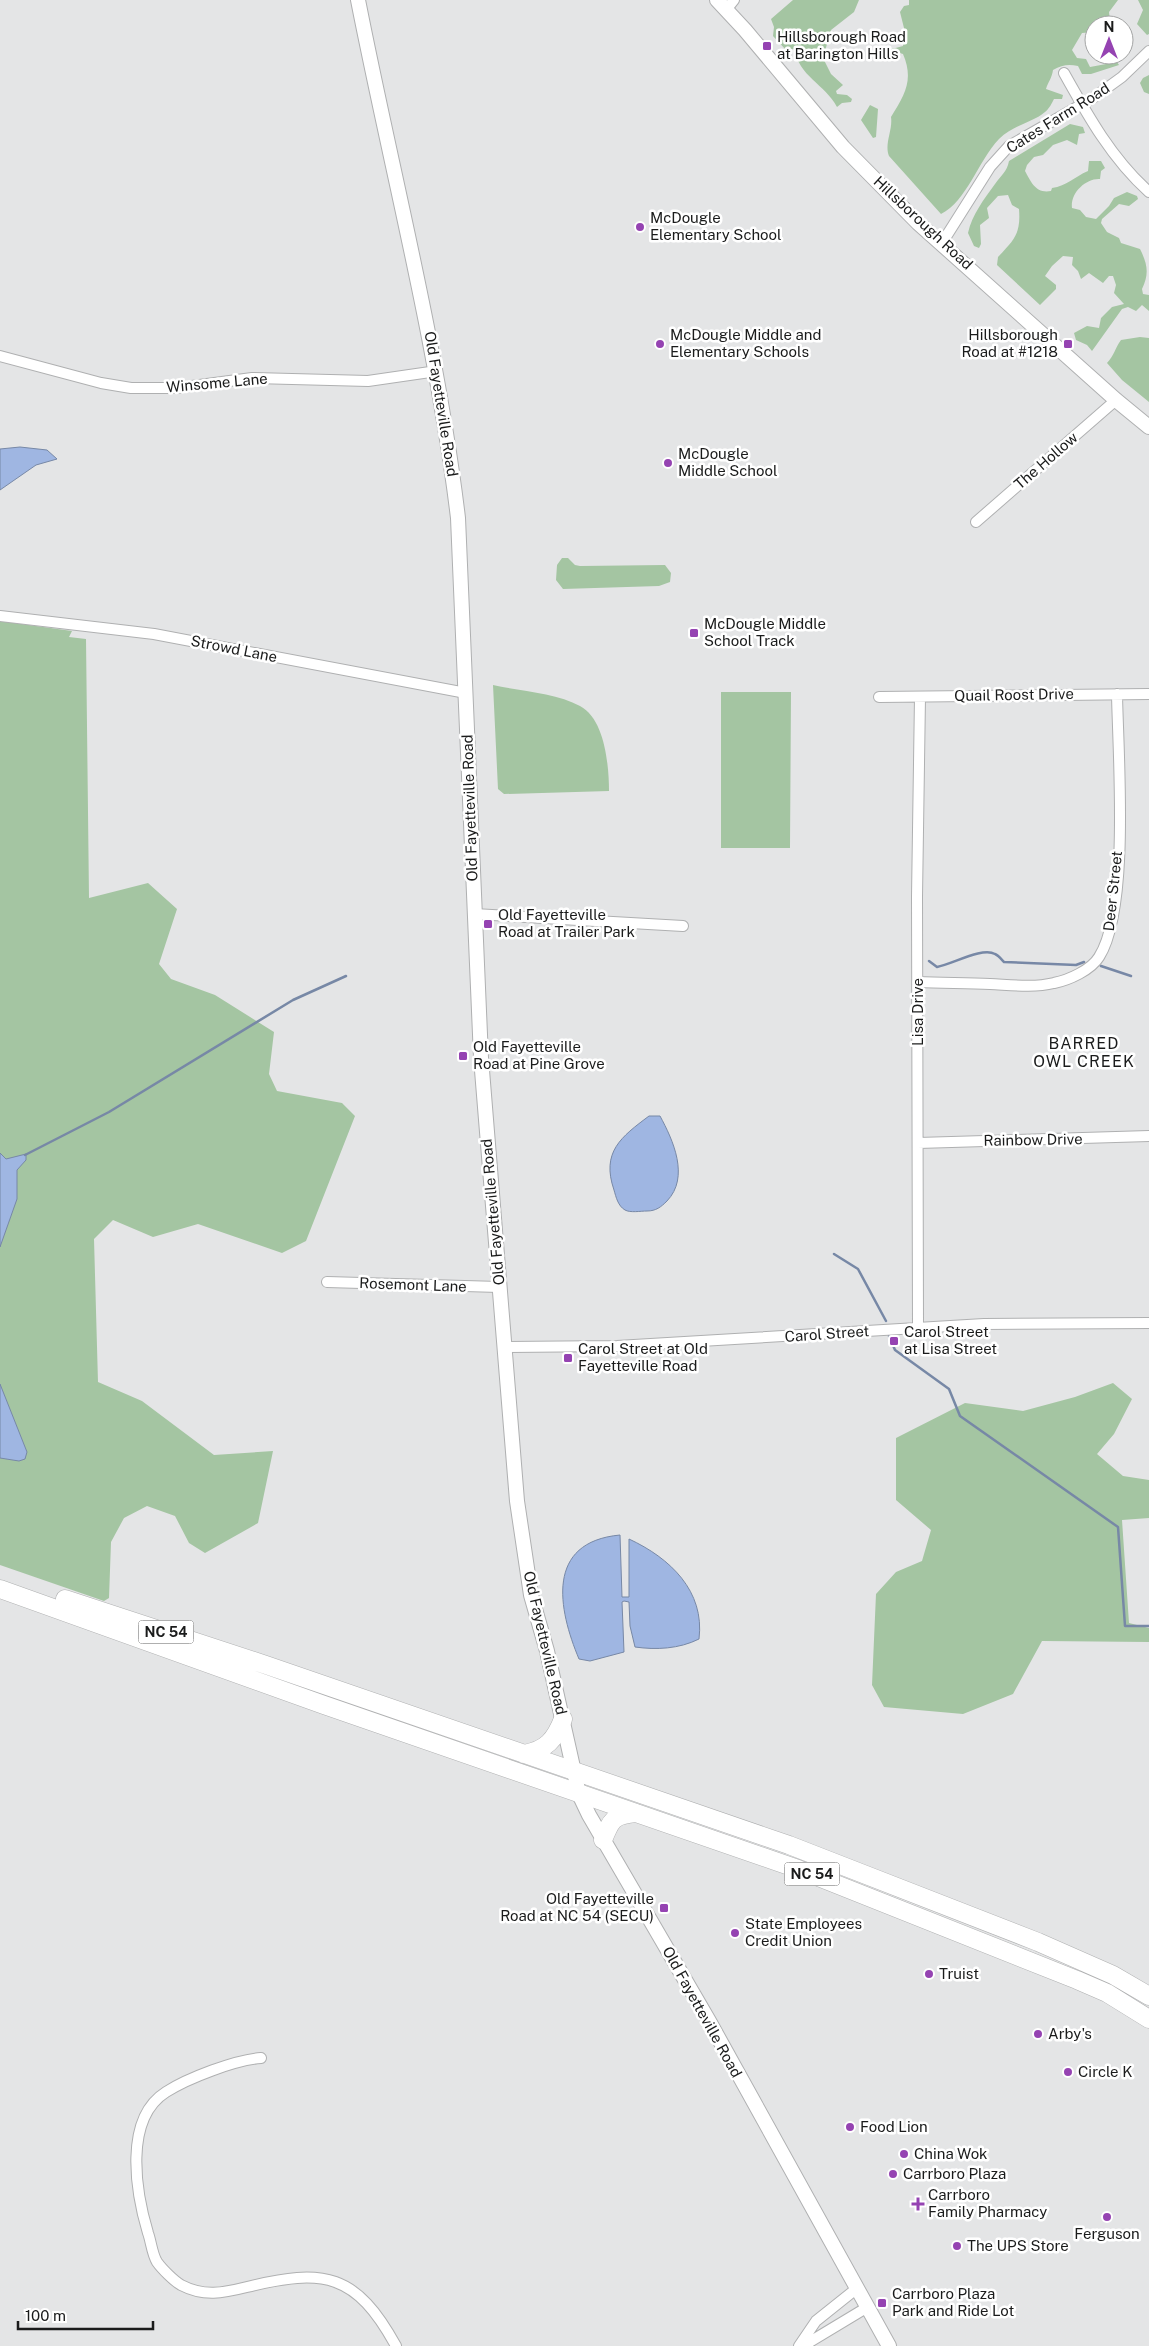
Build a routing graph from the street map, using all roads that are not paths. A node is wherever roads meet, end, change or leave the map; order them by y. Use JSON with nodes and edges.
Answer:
{"nodes":[{"id":1,"x":358,"y":0,"type":"edge"},
{"id":2,"x":726,"y":3,"type":"edge"},
{"id":3,"x":1149,"y":51,"type":"edge"},
{"id":4,"x":1064,"y":73,"type":"dead end"},
{"id":5,"x":1082,"y":105,"type":"junction"},
{"id":6,"x":1149,"y":192,"type":"edge"},
{"id":7,"x":942,"y":243,"type":"junction"},
{"id":8,"x":0,"y":356,"type":"edge"},
{"id":9,"x":437,"y":371,"type":"junction"},
{"id":10,"x":1116,"y":400,"type":"junction"},
{"id":11,"x":1149,"y":427,"type":"edge"},
{"id":12,"x":976,"y":522,"type":"dead end"},
{"id":13,"x":0,"y":616,"type":"edge"},
{"id":14,"x":466,"y":693,"type":"junction"},
{"id":15,"x":1117,"y":694,"type":"junction"},
{"id":16,"x":1149,"y":694,"type":"edge"},
{"id":17,"x":920,"y":697,"type":"junction"},
{"id":18,"x":879,"y":698,"type":"dead end"},
{"id":19,"x":474,"y":914,"type":"junction"},
{"id":20,"x":682,"y":926,"type":"dead end"},
{"id":21,"x":918,"y":982,"type":"junction"},
{"id":22,"x":1149,"y":1136,"type":"edge"},
{"id":23,"x":918,"y":1143,"type":"junction"},
{"id":24,"x":327,"y":1282,"type":"dead end"},
{"id":25,"x":499,"y":1287,"type":"junction"},
{"id":26,"x":1149,"y":1323,"type":"edge"},
{"id":27,"x":918,"y":1327,"type":"junction"},
{"id":28,"x":504,"y":1347,"type":"junction"},
{"id":29,"x":0,"y":1580,"type":"edge"},
{"id":30,"x":0,"y":1589,"type":"edge"},
{"id":31,"x":563,"y":1719,"type":"junction"},
{"id":32,"x":524,"y":1754,"type":"junction"},
{"id":33,"x":576,"y":1771,"type":"junction"},
{"id":34,"x":580,"y":1794,"type":"junction"},
{"id":35,"x":636,"y":1813,"type":"junction"},
{"id":36,"x":604,"y":1840,"type":"junction"},
{"id":37,"x":1149,"y":1996,"type":"edge"},
{"id":38,"x":1149,"y":2019,"type":"edge"},
{"id":39,"x":261,"y":2058,"type":"dead end"},
{"id":40,"x":856,"y":2289,"type":"junction"},
{"id":41,"x":866,"y":2308,"type":"junction"},
{"id":42,"x":396,"y":2346,"type":"edge"},
{"id":43,"x":801,"y":2346,"type":"edge"},
{"id":44,"x":889,"y":2346,"type":"edge"}],
"edges":[{"from":1,"to":9,"type":"street","name":"Old Fayetteville Road"},
{"from":2,"to":7,"type":"street","name":"Hillsborough Road"},
{"from":3,"to":5,"type":"street","name":"Cates Farm Road"},
{"from":4,"to":5,"type":"street"},
{"from":5,"to":6,"type":"street"},
{"from":5,"to":7,"type":"street","name":"Cates Farm Road"},
{"from":7,"to":10,"type":"street","name":"Hillsborough Road"},
{"from":8,"to":9,"type":"street","name":"Winsome Lane"},
{"from":9,"to":14,"type":"street","name":"Old Fayetteville Road"},
{"from":10,"to":11,"type":"street","name":"Hillsborough Road"},
{"from":10,"to":12,"type":"street","name":"The Hollow"},
{"from":13,"to":14,"type":"street","name":"Strowd Lane"},
{"from":14,"to":19,"type":"street","name":"Old Fayetteville Road"},
{"from":15,"to":16,"type":"street","name":"Quail Roost Drive"},
{"from":15,"to":17,"type":"street","name":"Quail Roost Drive"},
{"from":15,"to":21,"type":"street","name":"Deer Street"},
{"from":17,"to":18,"type":"street","name":"Quail Roost Drive"},
{"from":17,"to":21,"type":"street","name":"Lisa Drive"},
{"from":19,"to":20,"type":"street"},
{"from":19,"to":25,"type":"street","name":"Old Fayetteville Road"},
{"from":21,"to":23,"type":"street","name":"Lisa Drive"},
{"from":22,"to":23,"type":"street","name":"Rainbow Drive"},
{"from":23,"to":27,"type":"street","name":"Lisa Drive"},
{"from":24,"to":25,"type":"street","name":"Rosemont Lane"},
{"from":25,"to":28,"type":"street","name":"Old Fayetteville Road"},
{"from":26,"to":27,"type":"street","name":"Carol Street"},
{"from":27,"to":28,"type":"street","name":"Carol Street"},
{"from":28,"to":31,"type":"street","name":"Old Fayetteville Road"},
{"from":29,"to":32,"type":"highway","number":"NC 54"},
{"from":30,"to":34,"type":"highway","number":"NC 54"},
{"from":31,"to":32,"type":"highway"},
{"from":31,"to":33,"type":"street","name":"Old Fayetteville Road"},
{"from":32,"to":33,"type":"highway","number":"NC 54"},
{"from":33,"to":34,"type":"street","name":"Old Fayetteville Road"},
{"from":33,"to":37,"type":"highway","number":"NC 54"},
{"from":34,"to":35,"type":"highway","number":"NC 54"},
{"from":34,"to":36,"type":"street","name":"Old Fayetteville Road"},
{"from":35,"to":36,"type":"highway"},
{"from":35,"to":38,"type":"highway","number":"NC 54"},
{"from":36,"to":40,"type":"street","name":"Old Fayetteville Road"},
{"from":39,"to":42,"type":"street"},
{"from":40,"to":41,"type":"street","name":"Old Fayetteville Road"},
{"from":40,"to":43,"type":"street"},
{"from":41,"to":43,"type":"street"},
{"from":41,"to":44,"type":"street","name":"Old Fayetteville Road"}]}
